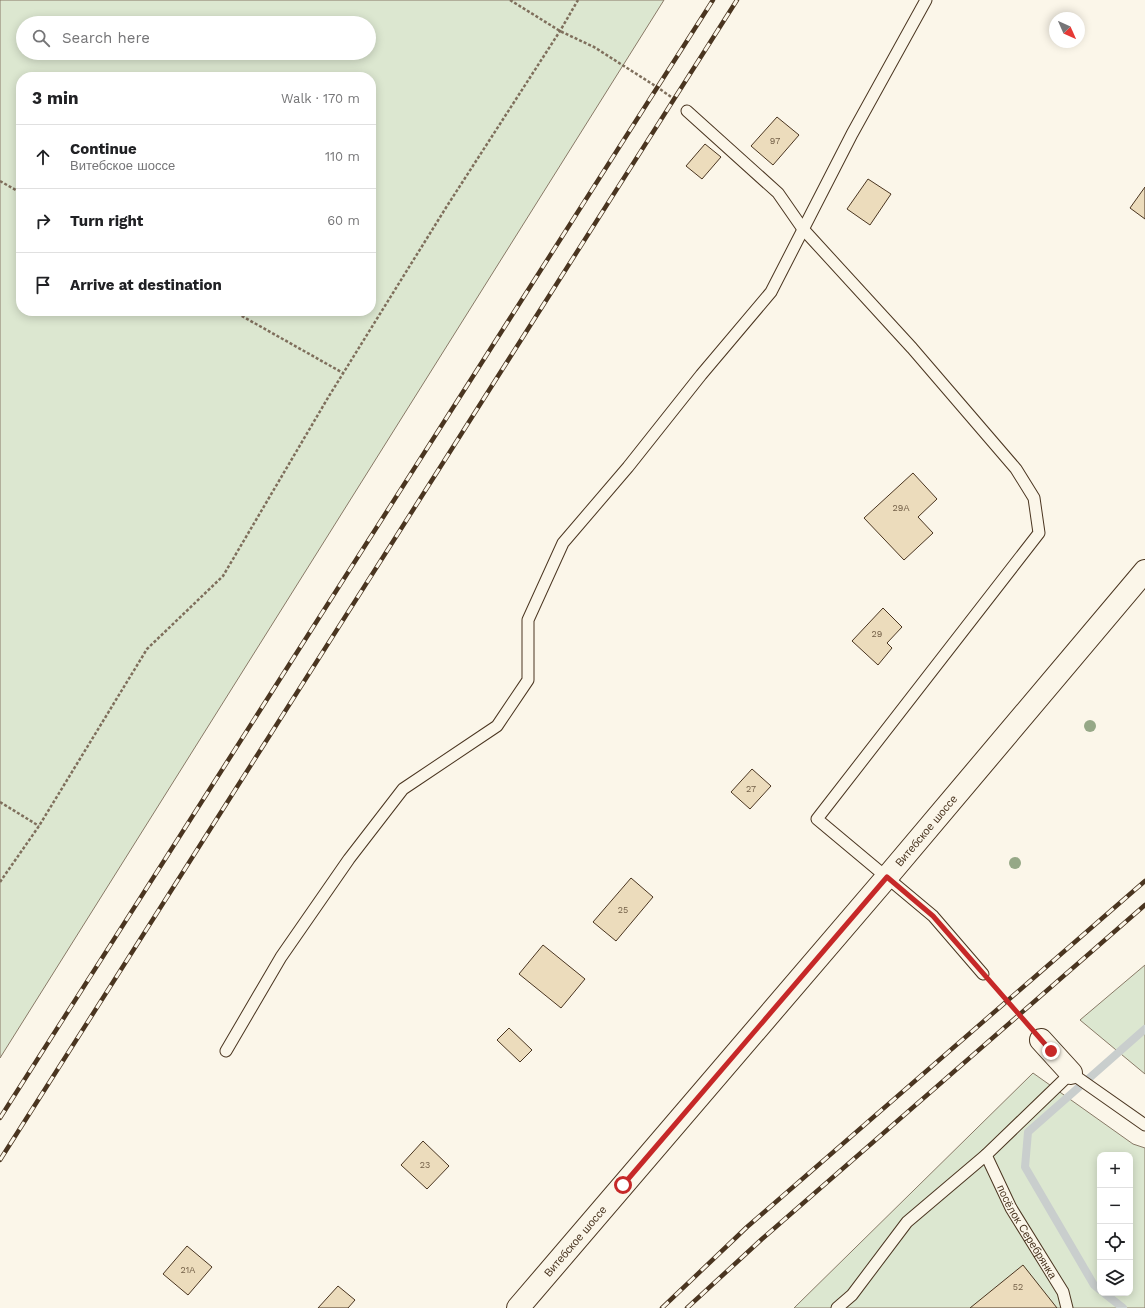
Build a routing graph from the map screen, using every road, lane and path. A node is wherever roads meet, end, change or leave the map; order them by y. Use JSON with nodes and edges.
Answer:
{"nodes":[{"id":1,"x":510,"y":0,"type":"edge"},
{"id":2,"x":578,"y":0,"type":"edge"},
{"id":3,"x":926,"y":0,"type":"edge"},
{"id":4,"x":560,"y":31,"type":"junction"},
{"id":5,"x":687,"y":111,"type":"joint"},
{"id":6,"x":0,"y":181,"type":"edge"},
{"id":7,"x":16,"y":190,"type":"edge"},
{"id":8,"x":803,"y":229,"type":"junction"},
{"id":9,"x":242,"y":316,"type":"edge"},
{"id":10,"x":343,"y":373,"type":"junction"},
{"id":11,"x":1145,"y":571,"type":"edge"},
{"id":12,"x":0,"y":802,"type":"edge"},
{"id":13,"x":39,"y":826,"type":"junction"},
{"id":14,"x":887,"y":877,"type":"junction"},
{"id":15,"x":0,"y":882,"type":"edge"},
{"id":16,"x":983,"y":974,"type":"joint"},
{"id":17,"x":1041,"y":1040,"type":"joint"},
{"id":18,"x":226,"y":1051,"type":"dead end"},
{"id":19,"x":1071,"y":1073,"type":"junction"},
{"id":20,"x":1145,"y":1125,"type":"edge"},
{"id":21,"x":986,"y":1155,"type":"junction"},
{"id":22,"x":518,"y":1308,"type":"edge"},
{"id":23,"x":837,"y":1308,"type":"edge"},
{"id":24,"x":1067,"y":1308,"type":"edge"}],
"edges":[{"from":1,"to":4,"type":"path"},
{"from":2,"to":4,"type":"path"},
{"from":3,"to":8,"type":"lane"},
{"from":4,"to":5,"type":"path"},
{"from":4,"to":10,"type":"path"},
{"from":5,"to":8,"type":"lane"},
{"from":6,"to":7,"type":"path"},
{"from":8,"to":14,"type":"lane"},
{"from":8,"to":18,"type":"lane"},
{"from":9,"to":10,"type":"path"},
{"from":10,"to":13,"type":"path"},
{"from":11,"to":14,"type":"main road","name":"Витебское шоссе"},
{"from":12,"to":13,"type":"path"},
{"from":13,"to":15,"type":"path"},
{"from":14,"to":16,"type":"lane"},
{"from":14,"to":22,"type":"main road","name":"Витебское шоссе"},
{"from":16,"to":17,"type":"path"},
{"from":17,"to":19,"type":"main road"},
{"from":19,"to":20,"type":"lane"},
{"from":19,"to":21,"type":"lane"},
{"from":21,"to":23,"type":"lane"},
{"from":21,"to":24,"type":"lane","name":"посёлок Серебрянка"}]}
